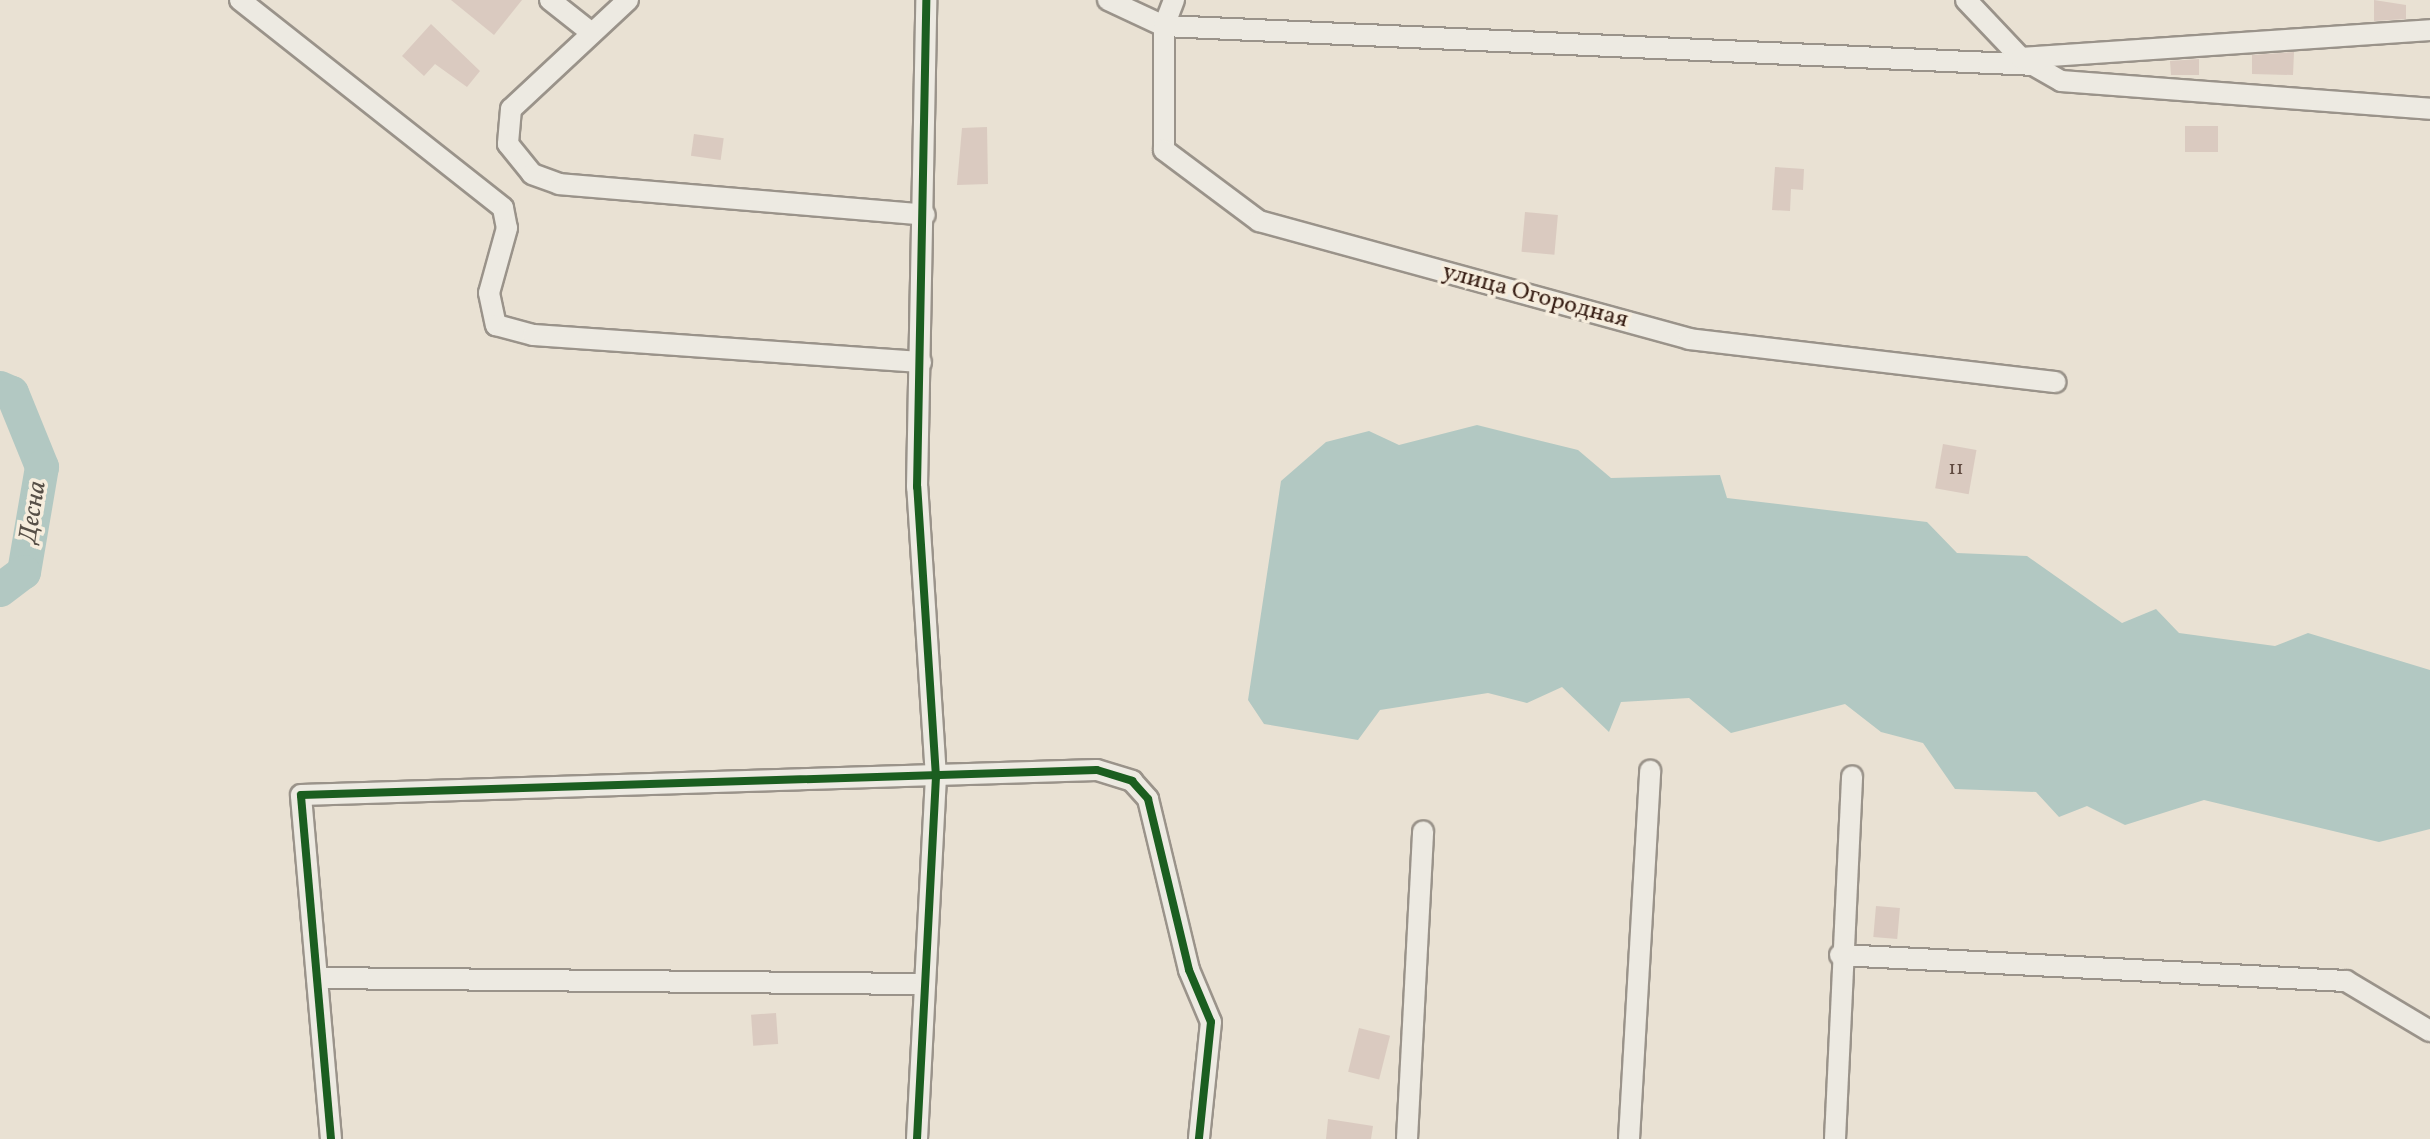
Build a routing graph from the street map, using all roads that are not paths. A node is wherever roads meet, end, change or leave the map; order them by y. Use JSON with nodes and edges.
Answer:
{"nodes":[{"id":1,"x":240,"y":0,"type":"edge"},
{"id":2,"x":550,"y":0,"type":"edge"},
{"id":3,"x":628,"y":0,"type":"edge"},
{"id":4,"x":926,"y":0,"type":"edge"},
{"id":5,"x":1108,"y":0,"type":"edge"},
{"id":6,"x":1174,"y":0,"type":"edge"},
{"id":7,"x":1966,"y":0,"type":"edge"},
{"id":8,"x":1164,"y":26,"type":"junction"},
{"id":9,"x":588,"y":30,"type":"junction"},
{"id":10,"x":2430,"y":30,"type":"edge"},
{"id":11,"x":2029,"y":62,"type":"junction"},
{"id":12,"x":2430,"y":109,"type":"edge"},
{"id":13,"x":925,"y":215,"type":"junction"},
{"id":14,"x":921,"y":362,"type":"junction"},
{"id":15,"x":2055,"y":382,"type":"dead end"},
{"id":16,"x":1650,"y":771,"type":"dead end"},
{"id":17,"x":1852,"y":776,"type":"dead end"},
{"id":18,"x":936,"y":777,"type":"junction"},
{"id":19,"x":1423,"y":831,"type":"dead end"},
{"id":20,"x":1840,"y":955,"type":"junction"},
{"id":21,"x":317,"y":978,"type":"junction"},
{"id":22,"x":921,"y":984,"type":"junction"},
{"id":23,"x":2430,"y":1031,"type":"edge"},
{"id":24,"x":331,"y":1139,"type":"edge"},
{"id":25,"x":917,"y":1139,"type":"edge"},
{"id":26,"x":1199,"y":1139,"type":"edge"},
{"id":27,"x":1407,"y":1139,"type":"edge"},
{"id":28,"x":1629,"y":1139,"type":"edge"},
{"id":29,"x":1835,"y":1139,"type":"edge"}],
"edges":[{"from":1,"to":14,"type":"street"},
{"from":2,"to":9,"type":"street"},
{"from":3,"to":9,"type":"street"},
{"from":4,"to":13,"type":"street"},
{"from":5,"to":8,"type":"street"},
{"from":6,"to":8,"type":"street"},
{"from":7,"to":11,"type":"street"},
{"from":8,"to":11,"type":"street"},
{"from":8,"to":15,"type":"street","name":"улица Огородная"},
{"from":9,"to":13,"type":"street"},
{"from":10,"to":11,"type":"street"},
{"from":11,"to":12,"type":"street"},
{"from":13,"to":14,"type":"street"},
{"from":14,"to":18,"type":"street"},
{"from":16,"to":28,"type":"street"},
{"from":17,"to":20,"type":"street"},
{"from":18,"to":21,"type":"street"},
{"from":18,"to":22,"type":"street"},
{"from":18,"to":26,"type":"street"},
{"from":19,"to":27,"type":"street"},
{"from":20,"to":23,"type":"street"},
{"from":20,"to":29,"type":"street"},
{"from":21,"to":22,"type":"street"},
{"from":21,"to":24,"type":"street"},
{"from":22,"to":25,"type":"street"}]}
